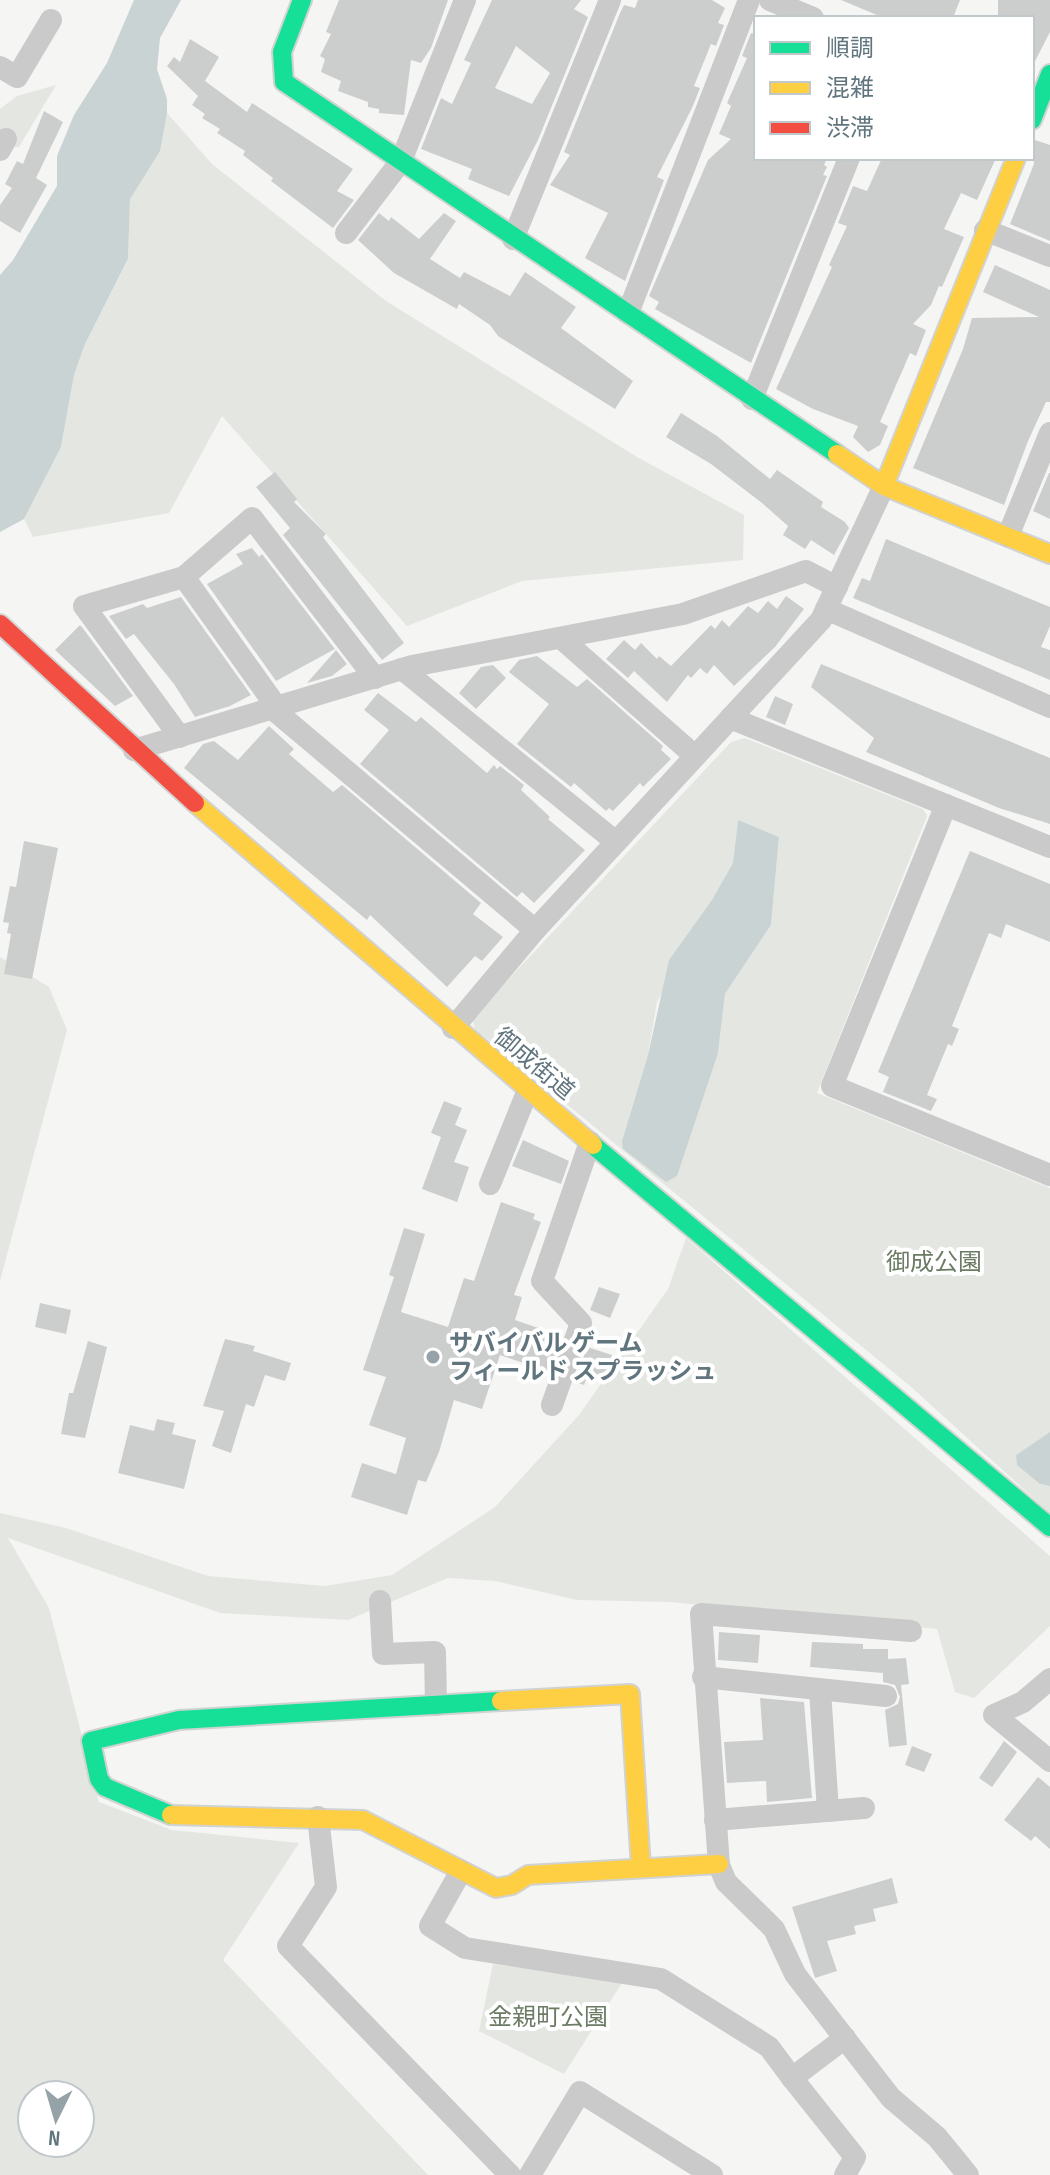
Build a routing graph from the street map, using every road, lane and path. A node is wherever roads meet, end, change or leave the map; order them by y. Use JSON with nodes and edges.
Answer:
{"nodes":[{"id":1,"x":302,"y":0,"type":"edge"},
{"id":2,"x":465,"y":0,"type":"edge"},
{"id":3,"x":610,"y":0,"type":"edge"},
{"id":4,"x":749,"y":0,"type":"edge"},
{"id":5,"x":770,"y":0,"type":"edge"},
{"id":6,"x":808,"y":16,"type":"edge"},
{"id":7,"x":51,"y":20,"type":"dead end"},
{"id":8,"x":0,"y":67,"type":"edge"},
{"id":9,"x":1050,"y":74,"type":"edge"},
{"id":10,"x":1038,"y":112,"type":"edge"},
{"id":11,"x":848,"y":160,"type":"edge"},
{"id":12,"x":1015,"y":160,"type":"edge"},
{"id":13,"x":401,"y":161,"type":"junction"},
{"id":14,"x":985,"y":230,"type":"junction"},
{"id":15,"x":346,"y":233,"type":"dead end"},
{"id":16,"x":513,"y":239,"type":"junction"},
{"id":17,"x":1050,"y":256,"type":"edge"},
{"id":18,"x":628,"y":313,"type":"junction"},
{"id":19,"x":752,"y":399,"type":"junction"},
{"id":20,"x":1050,"y":433,"type":"edge"},
{"id":21,"x":884,"y":486,"type":"junction"},
{"id":22,"x":1008,"y":536,"type":"junction"},
{"id":23,"x":1050,"y":554,"type":"edge"},
{"id":24,"x":184,"y":577,"type":"junction"},
{"id":25,"x":837,"y":587,"type":"junction"},
{"id":26,"x":826,"y":609,"type":"junction"},
{"id":27,"x":0,"y":624,"type":"edge"},
{"id":28,"x":562,"y":639,"type":"junction"},
{"id":29,"x":402,"y":669,"type":"junction"},
{"id":30,"x":375,"y":678,"type":"junction"},
{"id":31,"x":1050,"y":707,"type":"edge"},
{"id":32,"x":276,"y":709,"type":"junction"},
{"id":33,"x":730,"y":718,"type":"junction"},
{"id":34,"x":180,"y":737,"type":"junction"},
{"id":35,"x":134,"y":750,"type":"junction"},
{"id":36,"x":695,"y":756,"type":"junction"},
{"id":37,"x":946,"y":805,"type":"junction"},
{"id":38,"x":616,"y":842,"type":"junction"},
{"id":39,"x":1050,"y":847,"type":"edge"},
{"id":40,"x":535,"y":930,"type":"junction"},
{"id":41,"x":453,"y":1028,"type":"junction"},
{"id":42,"x":528,"y":1090,"type":"junction"},
{"id":43,"x":590,"y":1142,"type":"junction"},
{"id":44,"x":1050,"y":1175,"type":"edge"},
{"id":45,"x":490,"y":1184,"type":"dead end"},
{"id":46,"x":552,"y":1405,"type":"dead end"},
{"id":47,"x":1050,"y":1527,"type":"edge"},
{"id":48,"x":380,"y":1601,"type":"dead end"},
{"id":49,"x":911,"y":1631,"type":"dead end"},
{"id":50,"x":703,"y":1677,"type":"junction"},
{"id":51,"x":1050,"y":1679,"type":"edge"},
{"id":52,"x":820,"y":1690,"type":"junction"},
{"id":53,"x":886,"y":1696,"type":"dead end"},
{"id":54,"x":436,"y":1705,"type":"junction"},
{"id":55,"x":1050,"y":1761,"type":"edge"},
{"id":56,"x":864,"y":1808,"type":"dead end"},
{"id":57,"x":828,"y":1811,"type":"junction"},
{"id":58,"x":318,"y":1817,"type":"junction"},
{"id":59,"x":715,"y":1820,"type":"junction"},
{"id":60,"x":719,"y":1864,"type":"junction"},
{"id":61,"x":641,"y":1868,"type":"junction"},
{"id":62,"x":461,"y":1871,"type":"junction"},
{"id":63,"x":845,"y":2038,"type":"junction"},
{"id":64,"x":792,"y":2078,"type":"junction"},
{"id":65,"x":510,"y":2175,"type":"edge"},
{"id":66,"x":530,"y":2175,"type":"edge"},
{"id":67,"x":712,"y":2175,"type":"edge"},
{"id":68,"x":845,"y":2175,"type":"edge"},
{"id":69,"x":968,"y":2175,"type":"edge"}],
"edges":[{"from":1,"to":13,"type":"street"},
{"from":2,"to":13,"type":"street"},
{"from":3,"to":16,"type":"street"},
{"from":4,"to":18,"type":"street"},
{"from":5,"to":6,"type":"street"},
{"from":7,"to":8,"type":"street"},
{"from":9,"to":10,"type":"street"},
{"from":11,"to":19,"type":"street"},
{"from":12,"to":14,"type":"street"},
{"from":13,"to":15,"type":"street"},
{"from":13,"to":16,"type":"street"},
{"from":14,"to":17,"type":"street"},
{"from":14,"to":21,"type":"street"},
{"from":16,"to":18,"type":"street"},
{"from":18,"to":19,"type":"street"},
{"from":19,"to":21,"type":"street"},
{"from":20,"to":22,"type":"street"},
{"from":21,"to":22,"type":"street"},
{"from":21,"to":25,"type":"street"},
{"from":22,"to":23,"type":"street"},
{"from":24,"to":30,"type":"street"},
{"from":24,"to":32,"type":"street"},
{"from":24,"to":34,"type":"street"},
{"from":25,"to":26,"type":"street"},
{"from":25,"to":28,"type":"street"},
{"from":26,"to":31,"type":"street"},
{"from":26,"to":33,"type":"street"},
{"from":27,"to":35,"type":"street","name":"御成街道"},
{"from":28,"to":29,"type":"street"},
{"from":28,"to":36,"type":"street"},
{"from":29,"to":30,"type":"street"},
{"from":29,"to":38,"type":"street"},
{"from":30,"to":32,"type":"street"},
{"from":32,"to":34,"type":"street"},
{"from":32,"to":40,"type":"street"},
{"from":33,"to":36,"type":"street"},
{"from":33,"to":37,"type":"street"},
{"from":34,"to":35,"type":"street"},
{"from":35,"to":41,"type":"street","name":"御成街道"},
{"from":36,"to":38,"type":"street"},
{"from":37,"to":39,"type":"street"},
{"from":37,"to":44,"type":"street"},
{"from":38,"to":40,"type":"street"},
{"from":40,"to":41,"type":"street"},
{"from":41,"to":42,"type":"street","name":"御成街道"},
{"from":42,"to":43,"type":"street","name":"御成街道"},
{"from":42,"to":45,"type":"street"},
{"from":43,"to":46,"type":"street"},
{"from":43,"to":47,"type":"street","name":"御成街道"},
{"from":48,"to":54,"type":"street"},
{"from":49,"to":50,"type":"street"},
{"from":50,"to":52,"type":"street"},
{"from":50,"to":59,"type":"street"},
{"from":51,"to":55,"type":"street"},
{"from":52,"to":53,"type":"street"},
{"from":52,"to":57,"type":"street"},
{"from":54,"to":58,"type":"street"},
{"from":54,"to":61,"type":"street"},
{"from":56,"to":57,"type":"street"},
{"from":57,"to":59,"type":"street"},
{"from":58,"to":62,"type":"street"},
{"from":58,"to":65,"type":"street"},
{"from":59,"to":60,"type":"street"},
{"from":60,"to":61,"type":"street"},
{"from":60,"to":63,"type":"street"},
{"from":61,"to":62,"type":"street"},
{"from":62,"to":64,"type":"street"},
{"from":63,"to":64,"type":"street"},
{"from":63,"to":69,"type":"street"},
{"from":64,"to":68,"type":"street"},
{"from":66,"to":67,"type":"street"}]}
